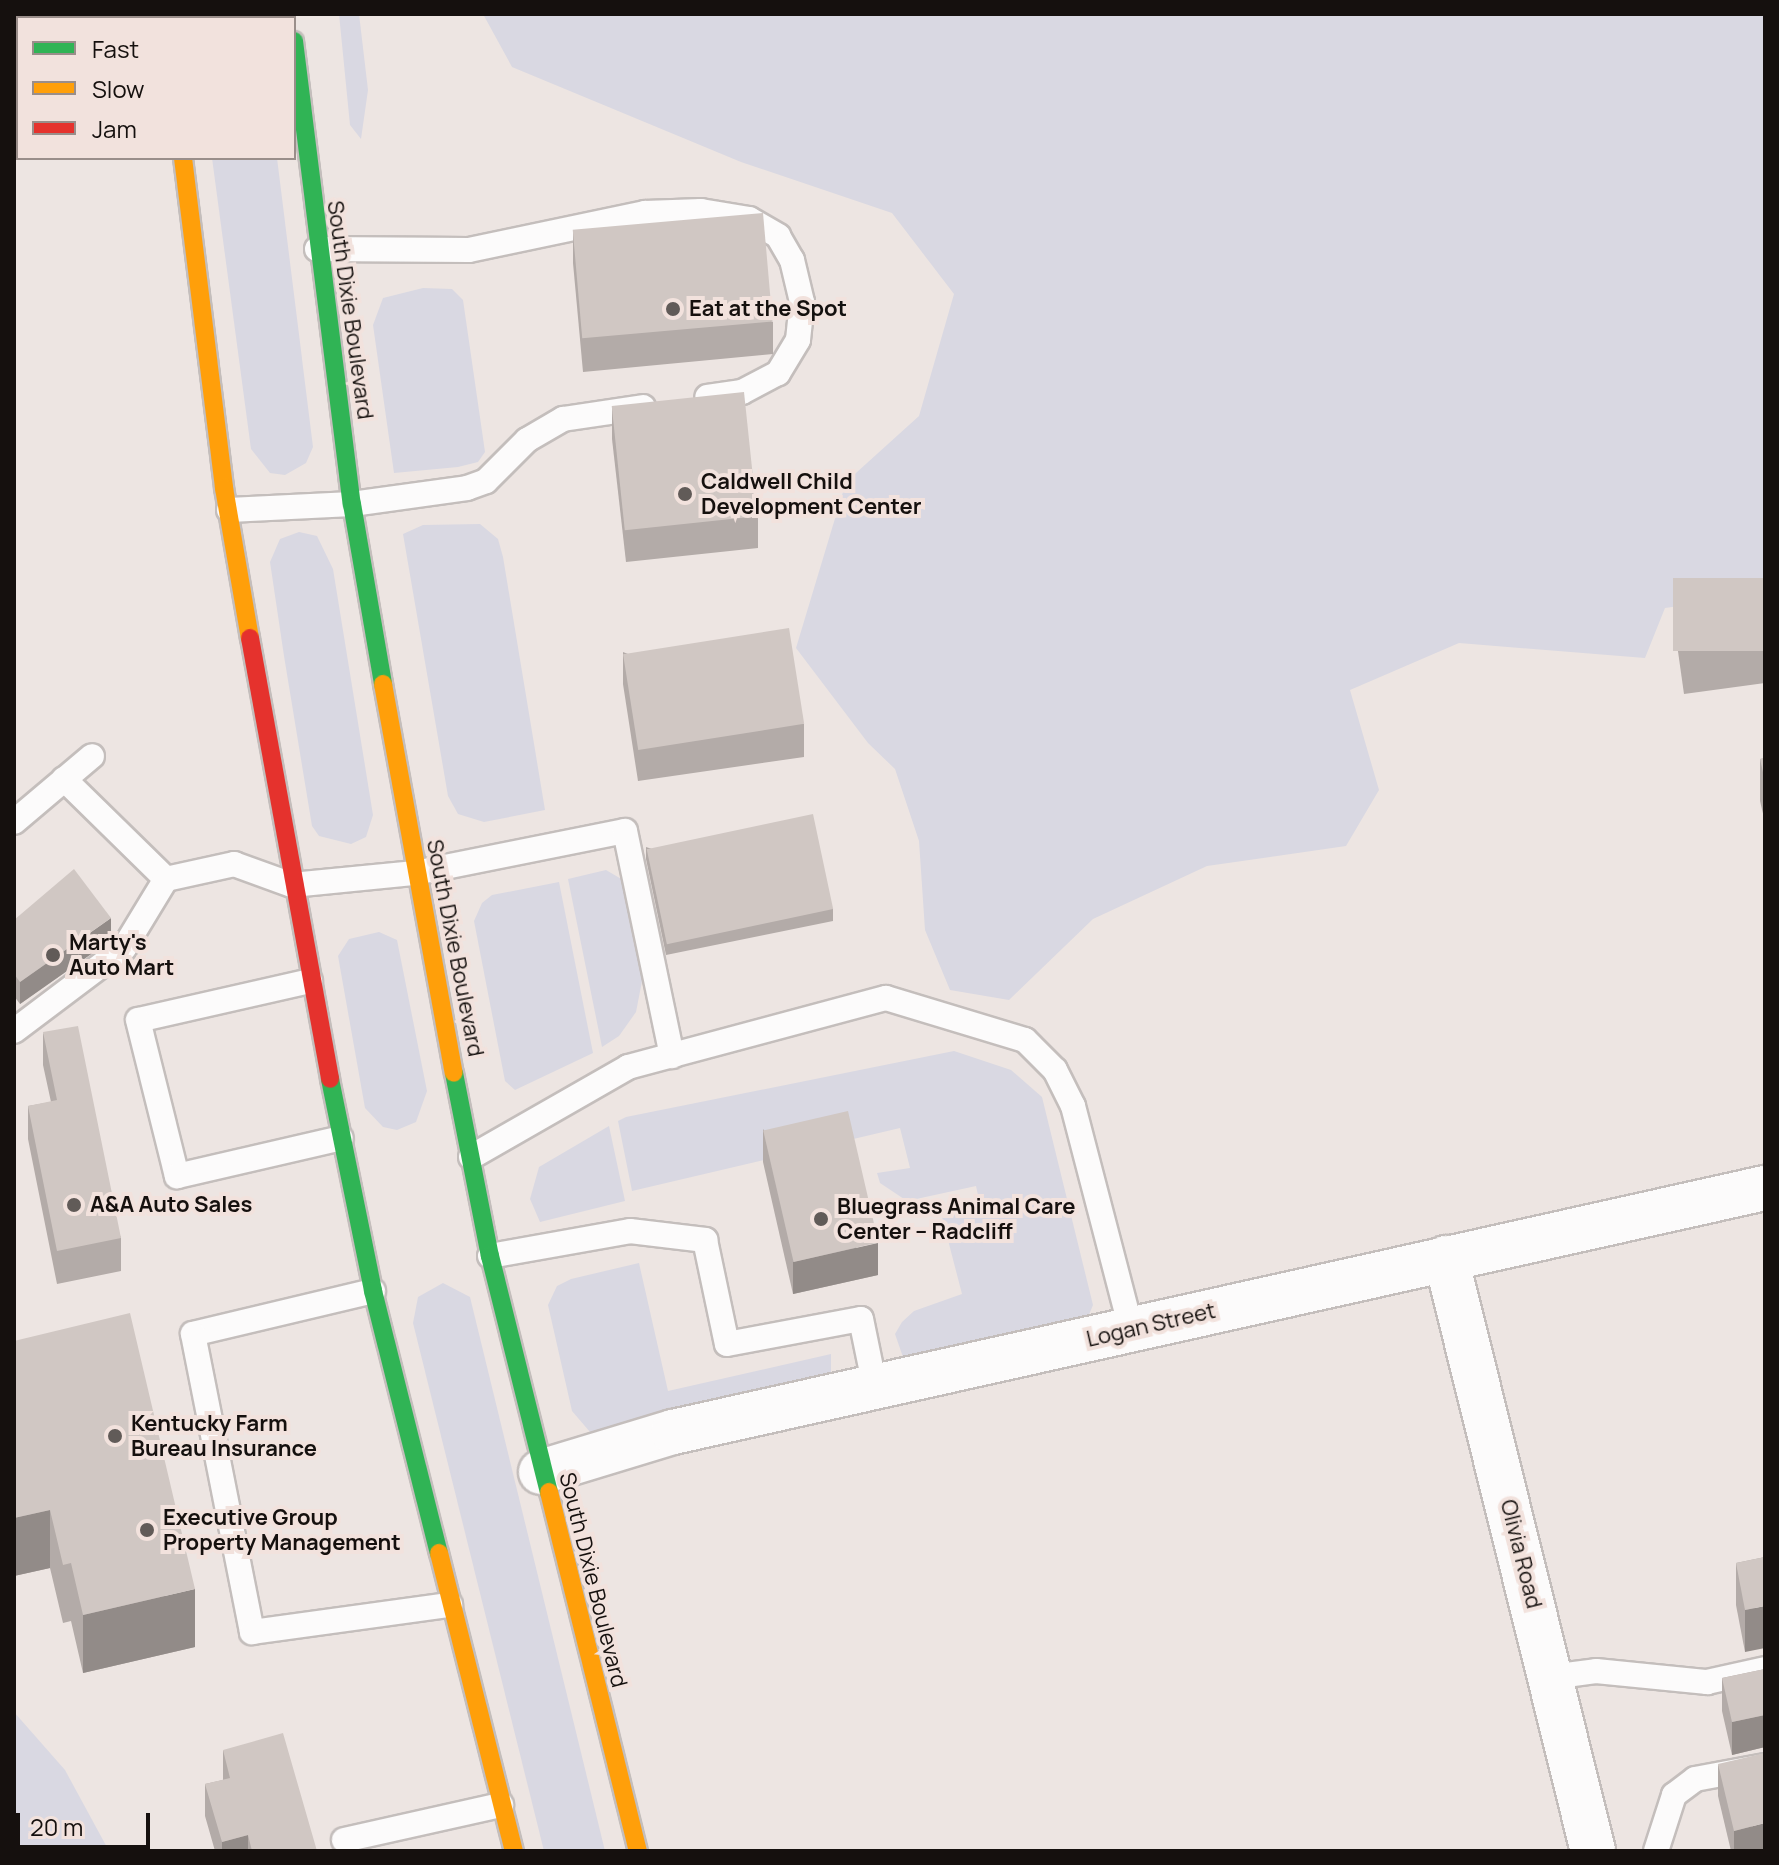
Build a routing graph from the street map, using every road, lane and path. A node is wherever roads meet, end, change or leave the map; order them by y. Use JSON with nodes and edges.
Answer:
{"nodes":[{"id":1,"x":296,"y":59,"type":"edge"},
{"id":2,"x":183,"y":160,"type":"edge"},
{"id":3,"x":317,"y":249,"type":"junction"},
{"id":4,"x":352,"y":504,"type":"junction"},
{"id":5,"x":229,"y":510,"type":"junction"},
{"id":6,"x":92,"y":756,"type":"dead end"},
{"id":7,"x":64,"y":779,"type":"junction"},
{"id":8,"x":14,"y":822,"type":"edge"},
{"id":9,"x":415,"y":873,"type":"junction"},
{"id":10,"x":166,"y":879,"type":"junction"},
{"id":11,"x":292,"y":885,"type":"junction"},
{"id":12,"x":310,"y":981,"type":"junction"},
{"id":13,"x":14,"y":1031,"type":"edge"},
{"id":14,"x":672,"y":1056,"type":"junction"},
{"id":15,"x":341,"y":1138,"type":"junction"},
{"id":16,"x":471,"y":1157,"type":"junction"},
{"id":17,"x":1765,"y":1188,"type":"edge"},
{"id":18,"x":490,"y":1256,"type":"junction"},
{"id":19,"x":1446,"y":1258,"type":"junction"},
{"id":20,"x":373,"y":1291,"type":"junction"},
{"id":21,"x":1131,"y":1329,"type":"junction"},
{"id":22,"x":875,"y":1387,"type":"junction"},
{"id":23,"x":541,"y":1472,"type":"junction"},
{"id":24,"x":450,"y":1605,"type":"junction"},
{"id":25,"x":1765,"y":1669,"type":"edge"},
{"id":26,"x":1551,"y":1677,"type":"junction"},
{"id":27,"x":1765,"y":1766,"type":"edge"},
{"id":28,"x":501,"y":1805,"type":"junction"},
{"id":29,"x":344,"y":1840,"type":"dead end"},
{"id":30,"x":514,"y":1851,"type":"edge"},
{"id":31,"x":638,"y":1851,"type":"edge"},
{"id":32,"x":1593,"y":1851,"type":"edge"},
{"id":33,"x":1656,"y":1851,"type":"edge"}],
"edges":[{"from":1,"to":3,"type":"highway","name":"South Dixie Boulevard"},
{"from":2,"to":5,"type":"highway"},
{"from":3,"to":4,"type":"highway","name":"South Dixie Boulevard"},
{"from":3,"to":4,"type":"lane"},
{"from":4,"to":5,"type":"lane"},
{"from":4,"to":9,"type":"highway","name":"South Dixie Boulevard"},
{"from":5,"to":11,"type":"highway"},
{"from":6,"to":7,"type":"lane"},
{"from":7,"to":8,"type":"lane"},
{"from":7,"to":10,"type":"lane"},
{"from":9,"to":11,"type":"lane"},
{"from":9,"to":14,"type":"lane"},
{"from":9,"to":16,"type":"highway","name":"South Dixie Boulevard"},
{"from":10,"to":11,"type":"lane"},
{"from":10,"to":13,"type":"lane"},
{"from":11,"to":12,"type":"highway"},
{"from":12,"to":15,"type":"highway"},
{"from":12,"to":15,"type":"lane"},
{"from":14,"to":16,"type":"lane"},
{"from":14,"to":21,"type":"lane"},
{"from":15,"to":20,"type":"highway"},
{"from":16,"to":18,"type":"highway","name":"South Dixie Boulevard"},
{"from":17,"to":19,"type":"street","name":"Logan Street"},
{"from":18,"to":22,"type":"lane"},
{"from":18,"to":23,"type":"highway","name":"South Dixie Boulevard"},
{"from":19,"to":21,"type":"street","name":"Logan Street"},
{"from":19,"to":26,"type":"street","name":"Olivia Road"},
{"from":20,"to":24,"type":"highway"},
{"from":20,"to":24,"type":"lane"},
{"from":21,"to":22,"type":"street","name":"Logan Street"},
{"from":22,"to":23,"type":"street","name":"Logan Street"},
{"from":23,"to":31,"type":"highway","name":"South Dixie Boulevard"},
{"from":24,"to":28,"type":"highway"},
{"from":25,"to":26,"type":"lane"},
{"from":26,"to":32,"type":"street","name":"Olivia Road"},
{"from":27,"to":33,"type":"lane"},
{"from":28,"to":29,"type":"lane"},
{"from":28,"to":30,"type":"highway"}]}
